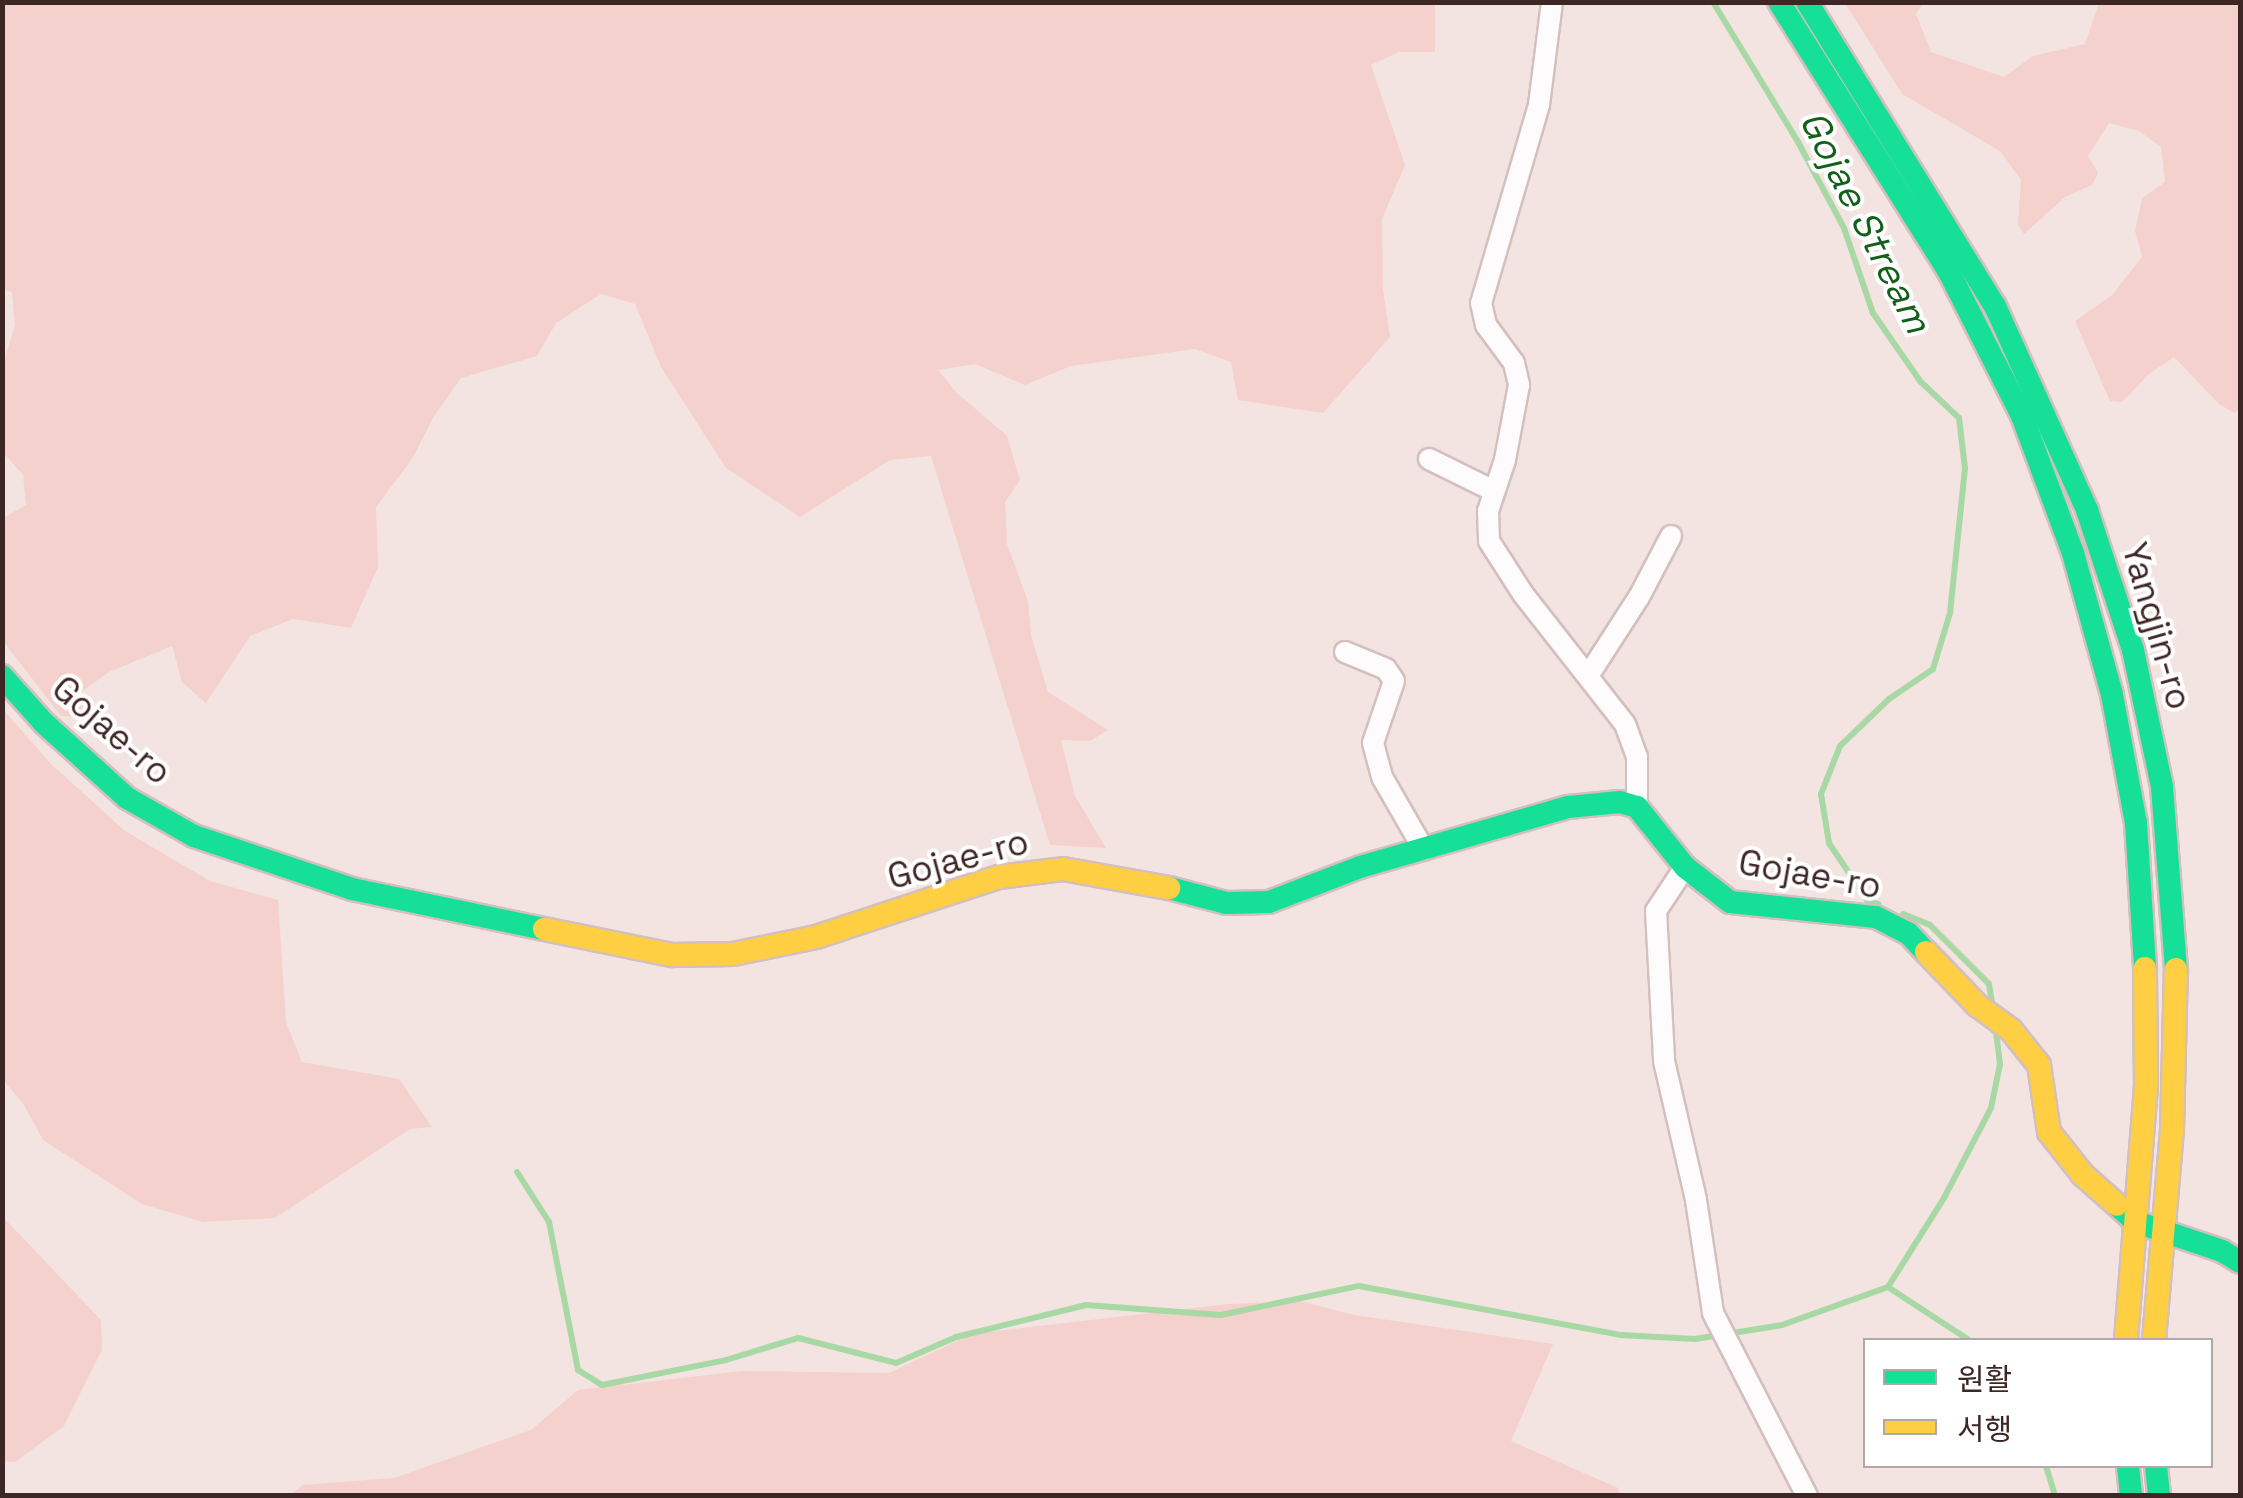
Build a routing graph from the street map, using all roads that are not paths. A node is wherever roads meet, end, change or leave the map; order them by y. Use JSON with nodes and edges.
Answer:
{"nodes":[{"id":1,"x":1552,"y":2,"type":"edge"},
{"id":2,"x":1779,"y":2,"type":"edge"},
{"id":3,"x":1807,"y":2,"type":"edge"},
{"id":4,"x":1429,"y":459,"type":"dead end"},
{"id":5,"x":1494,"y":491,"type":"junction"},
{"id":6,"x":1670,"y":536,"type":"dead end"},
{"id":7,"x":1345,"y":652,"type":"dead end"},
{"id":8,"x":2,"y":676,"type":"edge"},
{"id":9,"x":1588,"y":676,"type":"junction"},
{"id":10,"x":1637,"y":807,"type":"junction"},
{"id":11,"x":1424,"y":850,"type":"junction"},
{"id":12,"x":1684,"y":867,"type":"junction"},
{"id":13,"x":2136,"y":1222,"type":"junction"},
{"id":14,"x":2162,"y":1232,"type":"junction"},
{"id":15,"x":2240,"y":1262,"type":"edge"},
{"id":16,"x":2126,"y":1338,"type":"edge"},
{"id":17,"x":2154,"y":1338,"type":"edge"},
{"id":18,"x":2128,"y":1468,"type":"edge"},
{"id":19,"x":2156,"y":1468,"type":"edge"},
{"id":20,"x":1807,"y":1496,"type":"edge"},
{"id":21,"x":2130,"y":1496,"type":"edge"},
{"id":22,"x":2160,"y":1496,"type":"edge"}],
"edges":[{"from":1,"to":5,"type":"street"},
{"from":2,"to":13,"type":"main road","name":"Yangjin-ro"},
{"from":3,"to":14,"type":"main road","name":"Yangjin-ro"},
{"from":4,"to":5,"type":"street"},
{"from":5,"to":9,"type":"street"},
{"from":6,"to":9,"type":"street"},
{"from":7,"to":11,"type":"street"},
{"from":8,"to":11,"type":"main road","name":"Gojae-ro"},
{"from":9,"to":10,"type":"street"},
{"from":10,"to":11,"type":"main road","name":"Gojae-ro"},
{"from":10,"to":12,"type":"main road","name":"Gojae-ro"},
{"from":12,"to":13,"type":"main road","name":"Gojae-ro"},
{"from":12,"to":20,"type":"street"},
{"from":13,"to":14,"type":"main road"},
{"from":13,"to":16,"type":"main road","name":"Yangjin-ro"},
{"from":14,"to":15,"type":"main road"},
{"from":14,"to":17,"type":"main road","name":"Yangjin-ro"},
{"from":18,"to":21,"type":"main road"},
{"from":19,"to":22,"type":"main road"}]}
